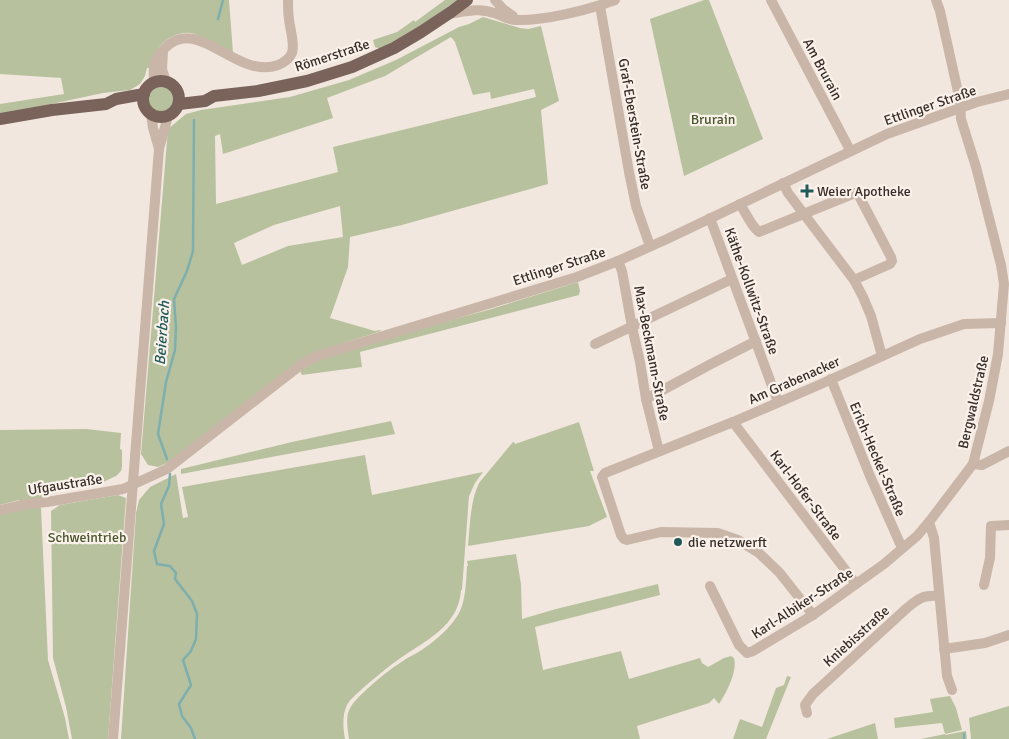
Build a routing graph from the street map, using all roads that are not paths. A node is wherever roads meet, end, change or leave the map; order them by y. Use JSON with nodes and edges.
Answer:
{"nodes":[{"id":1,"x":288,"y":0,"type":"edge"},
{"id":2,"x":467,"y":0,"type":"edge"},
{"id":3,"x":483,"y":0,"type":"edge"},
{"id":4,"x":495,"y":0,"type":"edge"},
{"id":5,"x":615,"y":0,"type":"edge"},
{"id":6,"x":771,"y":0,"type":"edge"},
{"id":7,"x":936,"y":0,"type":"edge"},
{"id":8,"x":600,"y":6,"type":"junction"},
{"id":9,"x":493,"y":12,"type":"junction"},
{"id":10,"x":448,"y":14,"type":"junction"},
{"id":11,"x":523,"y":20,"type":"junction"},
{"id":12,"x":160,"y":82,"type":"junction"},
{"id":13,"x":1009,"y":94,"type":"edge"},
{"id":14,"x":178,"y":98,"type":"junction"},
{"id":15,"x":147,"y":105,"type":"junction"},
{"id":16,"x":960,"y":108,"type":"junction"},
{"id":17,"x":168,"y":116,"type":"junction"},
{"id":18,"x":0,"y":119,"type":"edge"},
{"id":19,"x":159,"y":149,"type":"junction"},
{"id":20,"x":850,"y":150,"type":"junction"},
{"id":21,"x":783,"y":183,"type":"junction"},
{"id":22,"x":740,"y":204,"type":"junction"},
{"id":23,"x":804,"y":214,"type":"junction"},
{"id":24,"x":710,"y":218,"type":"junction"},
{"id":25,"x":650,"y":246,"type":"junction"},
{"id":26,"x":618,"y":261,"type":"junction"},
{"id":27,"x":1005,"y":264,"type":"edge"},
{"id":28,"x":732,"y":279,"type":"junction"},
{"id":29,"x":854,"y":280,"type":"junction"},
{"id":30,"x":1001,"y":323,"type":"junction"},
{"id":31,"x":632,"y":327,"type":"junction"},
{"id":32,"x":756,"y":342,"type":"junction"},
{"id":33,"x":595,"y":344,"type":"dead end"},
{"id":34,"x":882,"y":356,"type":"junction"},
{"id":35,"x":830,"y":379,"type":"junction"},
{"id":36,"x":646,"y":399,"type":"junction"},
{"id":37,"x":778,"y":402,"type":"junction"},
{"id":38,"x":733,"y":422,"type":"junction"},
{"id":39,"x":659,"y":451,"type":"junction"},
{"id":40,"x":1009,"y":451,"type":"edge"},
{"id":41,"x":973,"y":464,"type":"junction"},
{"id":42,"x":133,"y":484,"type":"junction"},
{"id":43,"x":0,"y":510,"type":"edge"},
{"id":44,"x":929,"y":522,"type":"junction"},
{"id":45,"x":1009,"y":525,"type":"edge"},
{"id":46,"x":902,"y":548,"type":"junction"},
{"id":47,"x":856,"y":584,"type":"junction"},
{"id":48,"x":984,"y":585,"type":"dead end"},
{"id":49,"x":710,"y":586,"type":"dead end"},
{"id":50,"x":939,"y":596,"type":"junction"},
{"id":51,"x":813,"y":615,"type":"junction"},
{"id":52,"x":1009,"y":635,"type":"edge"},
{"id":53,"x":944,"y":649,"type":"junction"},
{"id":54,"x":952,"y":690,"type":"dead end"},
{"id":55,"x":806,"y":713,"type":"dead end"},
{"id":56,"x":113,"y":739,"type":"edge"}],
"edges":[{"from":1,"to":12,"type":"street"},
{"from":2,"to":10,"type":"main road","name":"Römerstraße"},
{"from":3,"to":9,"type":"street"},
{"from":4,"to":11,"type":"street"},
{"from":5,"to":8,"type":"street","name":"Römerstraße"},
{"from":6,"to":20,"type":"street","name":"Am Brurain"},
{"from":7,"to":16,"type":"street","name":"Bergwaldstraße"},
{"from":8,"to":11,"type":"street","name":"Römerstraße"},
{"from":8,"to":25,"type":"street","name":"Graf-Eberstein-Straße"},
{"from":9,"to":10,"type":"street","name":"Römerstraße"},
{"from":9,"to":11,"type":"street","name":"Römerstraße"},
{"from":10,"to":14,"type":"main road","name":"Römerstraße"},
{"from":12,"to":14,"type":"main road"},
{"from":12,"to":15,"type":"main road"},
{"from":13,"to":16,"type":"street","name":"Ettlinger Straße"},
{"from":14,"to":17,"type":"main road"},
{"from":15,"to":17,"type":"main road"},
{"from":15,"to":18,"type":"main road"},
{"from":15,"to":19,"type":"street"},
{"from":16,"to":20,"type":"street","name":"Ettlinger Straße"},
{"from":16,"to":27,"type":"street","name":"Bergwaldstraße"},
{"from":17,"to":19,"type":"street"},
{"from":19,"to":42,"type":"street"},
{"from":20,"to":21,"type":"street","name":"Ettlinger Straße"},
{"from":21,"to":22,"type":"street","name":"Ettlinger Straße"},
{"from":21,"to":23,"type":"street"},
{"from":22,"to":23,"type":"street"},
{"from":22,"to":24,"type":"street","name":"Ettlinger Straße"},
{"from":23,"to":29,"type":"street"},
{"from":23,"to":29,"type":"street"},
{"from":24,"to":25,"type":"street","name":"Ettlinger Straße"},
{"from":24,"to":28,"type":"street","name":"Käthe-Kollwitz-Straße"},
{"from":25,"to":26,"type":"street","name":"Ettlinger Straße"},
{"from":26,"to":31,"type":"street","name":"Max-Beckmann-Straße"},
{"from":26,"to":42,"type":"street","name":"Ettlinger Straße"},
{"from":27,"to":30,"type":"street","name":"Bergwaldstraße"},
{"from":28,"to":31,"type":"street"},
{"from":28,"to":32,"type":"street","name":"Käthe-Kollwitz-Straße"},
{"from":29,"to":34,"type":"street"},
{"from":30,"to":34,"type":"street","name":"Am Grabenacker"},
{"from":30,"to":41,"type":"street","name":"Bergwaldstraße"},
{"from":31,"to":33,"type":"street"},
{"from":31,"to":36,"type":"street","name":"Max-Beckmann-Straße"},
{"from":32,"to":36,"type":"street"},
{"from":32,"to":37,"type":"street","name":"Käthe-Kollwitz-Straße"},
{"from":34,"to":35,"type":"street","name":"Am Grabenacker"},
{"from":35,"to":37,"type":"street","name":"Am Grabenacker"},
{"from":35,"to":46,"type":"street","name":"Erich-Heckel-Straße"},
{"from":36,"to":39,"type":"street","name":"Max-Beckmann-Straße"},
{"from":37,"to":38,"type":"street","name":"Am Grabenacker"},
{"from":38,"to":39,"type":"street","name":"Am Grabenacker"},
{"from":38,"to":47,"type":"street","name":"Karl-Hofer-Straße"},
{"from":39,"to":51,"type":"street","name":"Am Grabenacker"},
{"from":40,"to":41,"type":"street"},
{"from":41,"to":44,"type":"street","name":"Bergwaldstraße"},
{"from":42,"to":43,"type":"street","name":"Ufgaustraße"},
{"from":42,"to":56,"type":"street"},
{"from":44,"to":46,"type":"street","name":"Karl-Albiker-Straße"},
{"from":44,"to":50,"type":"street"},
{"from":45,"to":48,"type":"street"},
{"from":46,"to":47,"type":"street","name":"Karl-Albiker-Straße"},
{"from":47,"to":51,"type":"street","name":"Karl-Albiker-Straße"},
{"from":49,"to":51,"type":"street","name":"Karl-Albiker-Straße"},
{"from":50,"to":53,"type":"street"},
{"from":50,"to":55,"type":"street","name":"Kniebisstraße"},
{"from":52,"to":53,"type":"street"},
{"from":53,"to":54,"type":"street"}]}
